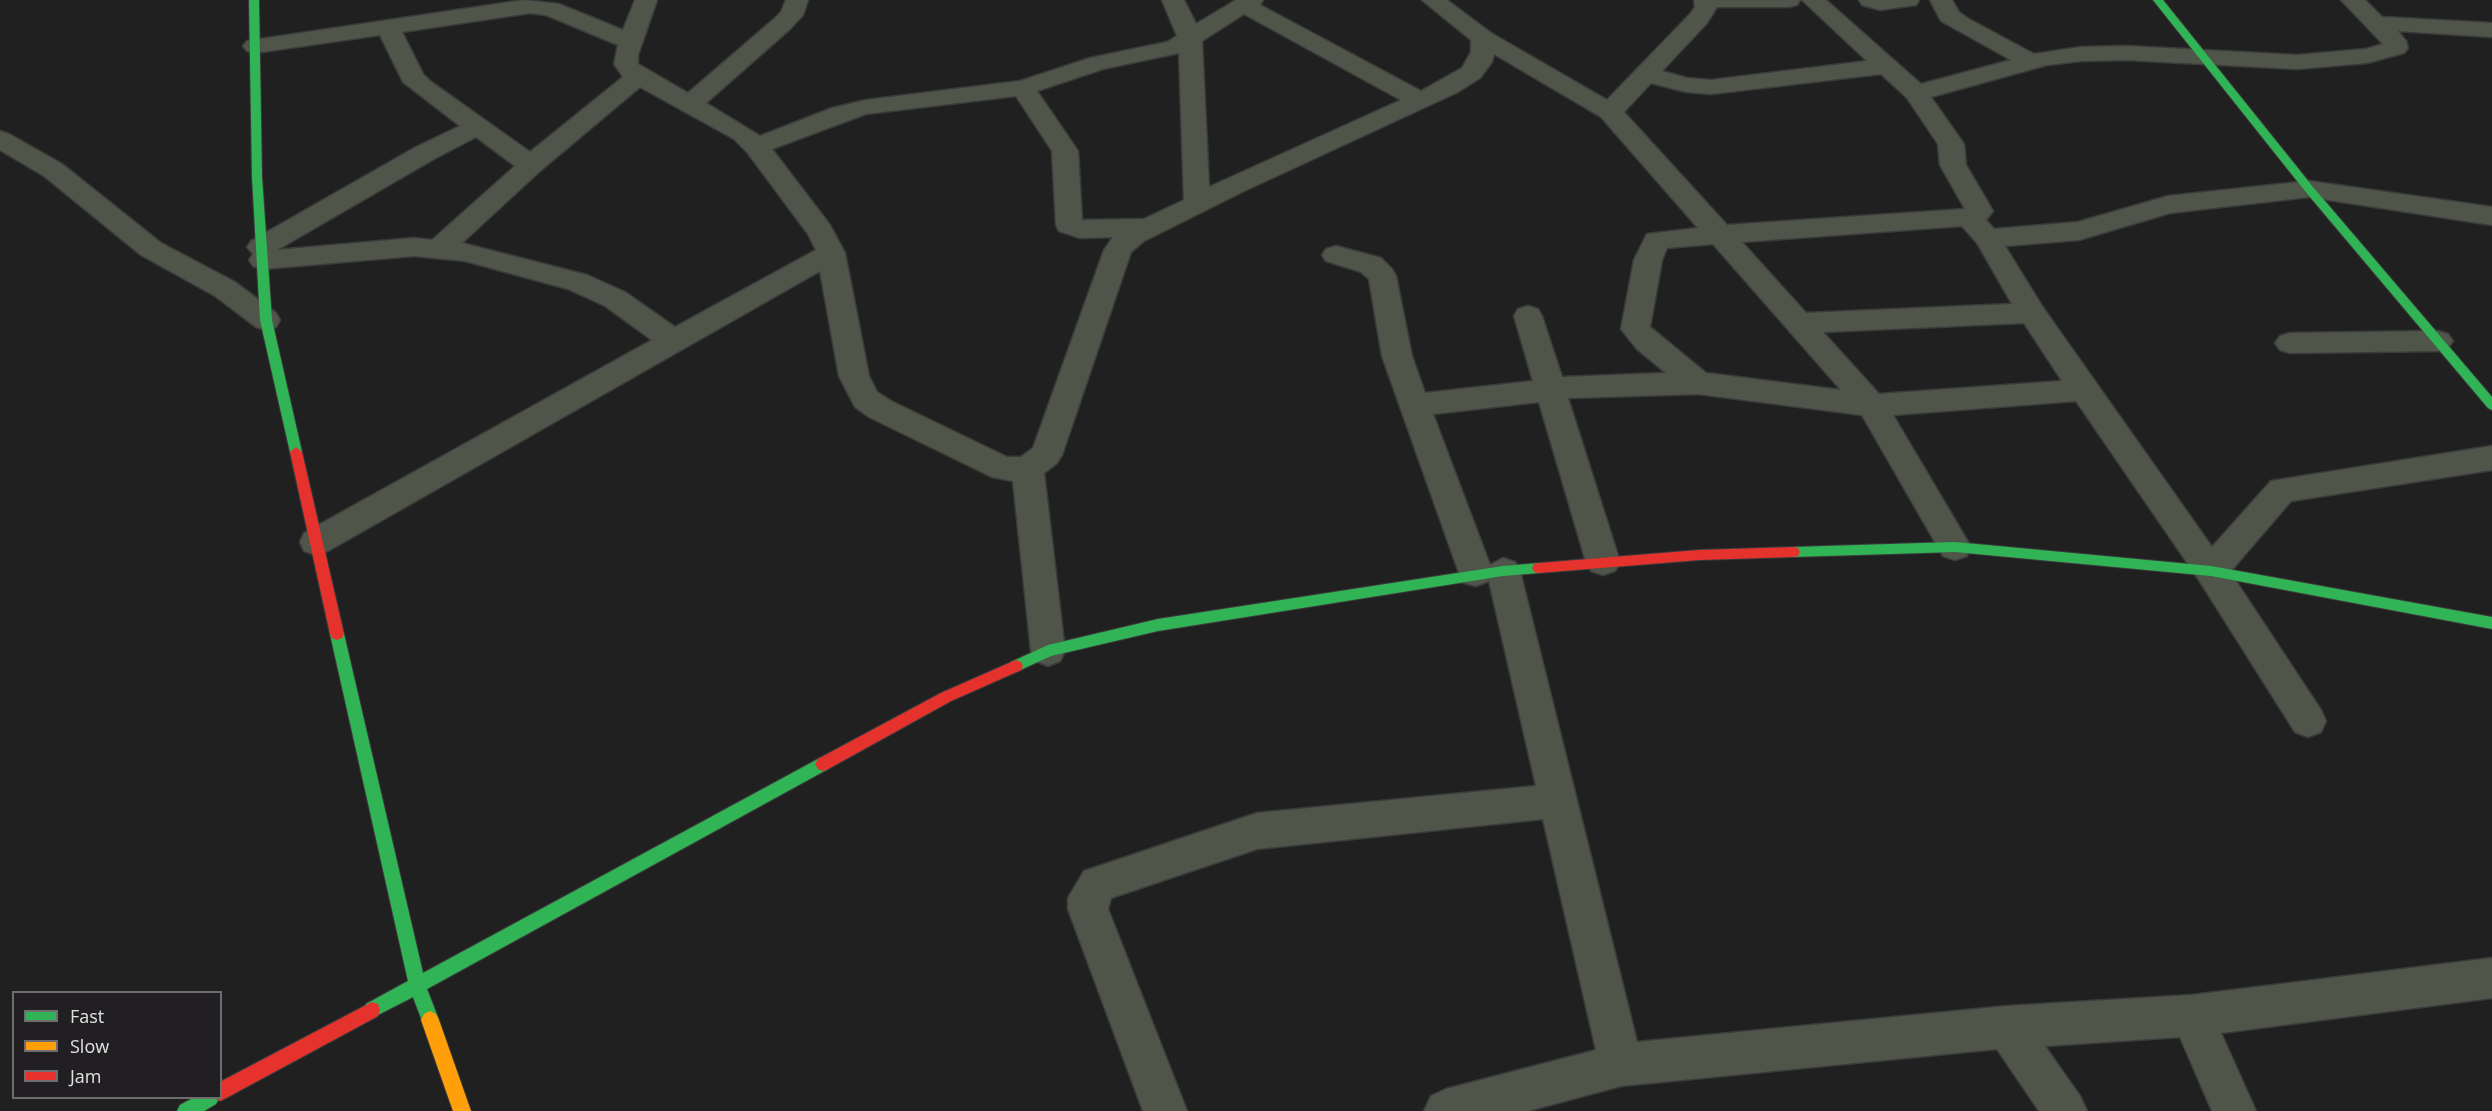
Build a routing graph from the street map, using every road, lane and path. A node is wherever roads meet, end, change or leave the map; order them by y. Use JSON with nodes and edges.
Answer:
{"nodes":[{"id":1,"x":254,"y":0,"type":"edge"},
{"id":2,"x":646,"y":0,"type":"edge"},
{"id":3,"x":797,"y":0,"type":"edge"},
{"id":4,"x":1173,"y":0,"type":"edge"},
{"id":5,"x":1470,"y":0,"type":"edge"},
{"id":6,"x":1705,"y":0,"type":"edge"},
{"id":7,"x":1711,"y":0,"type":"edge"},
{"id":8,"x":1789,"y":0,"type":"edge"},
{"id":9,"x":1813,"y":0,"type":"edge"},
{"id":10,"x":1870,"y":0,"type":"edge"},
{"id":11,"x":1908,"y":0,"type":"edge"},
{"id":12,"x":1941,"y":0,"type":"edge"},
{"id":13,"x":2158,"y":0,"type":"edge"},
{"id":14,"x":2352,"y":0,"type":"edge"},
{"id":15,"x":530,"y":3,"type":"edge"},
{"id":16,"x":1248,"y":3,"type":"edge"},
{"id":17,"x":1437,"y":4,"type":"edge"},
{"id":18,"x":2373,"y":23,"type":"junction"},
{"id":19,"x":388,"y":27,"type":"junction"},
{"id":20,"x":2492,"y":30,"type":"edge"},
{"id":21,"x":1190,"y":38,"type":"junction"},
{"id":22,"x":1483,"y":38,"type":"junction"},
{"id":23,"x":631,"y":42,"type":"junction"},
{"id":24,"x":255,"y":46,"type":"junction"},
{"id":25,"x":2201,"y":57,"type":"junction"},
{"id":26,"x":2032,"y":62,"type":"junction"},
{"id":27,"x":1885,"y":66,"type":"junction"},
{"id":28,"x":1646,"y":74,"type":"junction"},
{"id":29,"x":639,"y":76,"type":"junction"},
{"id":30,"x":1023,"y":88,"type":"junction"},
{"id":31,"x":1916,"y":93,"type":"junction"},
{"id":32,"x":1421,"y":100,"type":"junction"},
{"id":33,"x":690,"y":104,"type":"junction"},
{"id":34,"x":1610,"y":112,"type":"junction"},
{"id":35,"x":477,"y":127,"type":"junction"},
{"id":36,"x":0,"y":139,"type":"edge"},
{"id":37,"x":756,"y":146,"type":"junction"},
{"id":38,"x":531,"y":165,"type":"junction"},
{"id":39,"x":2309,"y":189,"type":"junction"},
{"id":40,"x":1197,"y":204,"type":"junction"},
{"id":41,"x":2492,"y":216,"type":"edge"},
{"id":42,"x":1147,"y":228,"type":"junction"},
{"id":43,"x":1979,"y":229,"type":"junction"},
{"id":44,"x":1721,"y":234,"type":"junction"},
{"id":45,"x":440,"y":248,"type":"junction"},
{"id":46,"x":262,"y":253,"type":"junction"},
{"id":47,"x":831,"y":253,"type":"junction"},
{"id":48,"x":1336,"y":255,"type":"dead end"},
{"id":49,"x":2032,"y":313,"type":"junction"},
{"id":50,"x":1528,"y":316,"type":"dead end"},
{"id":51,"x":266,"y":320,"type":"junction"},
{"id":52,"x":1800,"y":323,"type":"junction"},
{"id":53,"x":674,"y":341,"type":"junction"},
{"id":54,"x":2438,"y":341,"type":"junction"},
{"id":55,"x":2290,"y":343,"type":"dead end"},
{"id":56,"x":1698,"y":383,"type":"junction"},
{"id":57,"x":1551,"y":388,"type":"junction"},
{"id":58,"x":2084,"y":390,"type":"junction"},
{"id":59,"x":1416,"y":405,"type":"junction"},
{"id":60,"x":1872,"y":405,"type":"junction"},
{"id":61,"x":2492,"y":405,"type":"edge"},
{"id":62,"x":2492,"y":458,"type":"edge"},
{"id":63,"x":1028,"y":469,"type":"junction"},
{"id":64,"x":316,"y":542,"type":"junction"},
{"id":65,"x":1955,"y":547,"type":"junction"},
{"id":66,"x":1603,"y":562,"type":"junction"},
{"id":67,"x":2211,"y":571,"type":"junction"},
{"id":68,"x":1489,"y":572,"type":"junction"},
{"id":69,"x":2492,"y":623,"type":"edge"},
{"id":70,"x":1048,"y":651,"type":"junction"},
{"id":71,"x":2308,"y":721,"type":"dead end"},
{"id":72,"x":1556,"y":801,"type":"junction"},
{"id":73,"x":2492,"y":978,"type":"edge"},
{"id":74,"x":417,"y":984,"type":"junction"},
{"id":75,"x":2192,"y":1016,"type":"junction"},
{"id":76,"x":2007,"y":1027,"type":"junction"},
{"id":77,"x":1621,"y":1065,"type":"junction"},
{"id":78,"x":222,"y":1091,"type":"edge"},
{"id":79,"x":208,"y":1099,"type":"edge"},
{"id":80,"x":186,"y":1111,"type":"edge"},
{"id":81,"x":462,"y":1111,"type":"edge"},
{"id":82,"x":1165,"y":1111,"type":"edge"},
{"id":83,"x":1446,"y":1111,"type":"edge"},
{"id":84,"x":2065,"y":1111,"type":"edge"},
{"id":85,"x":2234,"y":1111,"type":"edge"}],
"edges":[{"from":1,"to":24,"type":"street"},
{"from":2,"to":23,"type":"street"},
{"from":3,"to":33,"type":"street"},
{"from":4,"to":21,"type":"street"},
{"from":5,"to":17,"type":"street"},
{"from":6,"to":28,"type":"street"},
{"from":7,"to":8,"type":"street"},
{"from":9,"to":27,"type":"street"},
{"from":10,"to":11,"type":"street"},
{"from":12,"to":26,"type":"street"},
{"from":13,"to":25,"type":"street"},
{"from":14,"to":18,"type":"street"},
{"from":15,"to":19,"type":"street"},
{"from":15,"to":23,"type":"street"},
{"from":16,"to":21,"type":"street"},
{"from":16,"to":32,"type":"street"},
{"from":17,"to":22,"type":"street"},
{"from":18,"to":20,"type":"street"},
{"from":18,"to":25,"type":"street"},
{"from":19,"to":24,"type":"street"},
{"from":19,"to":35,"type":"street"},
{"from":21,"to":30,"type":"street"},
{"from":21,"to":40,"type":"street"},
{"from":22,"to":32,"type":"street"},
{"from":22,"to":34,"type":"street"},
{"from":23,"to":29,"type":"street"},
{"from":24,"to":46,"type":"street"},
{"from":25,"to":26,"type":"street"},
{"from":25,"to":39,"type":"street"},
{"from":26,"to":31,"type":"street"},
{"from":27,"to":28,"type":"street"},
{"from":27,"to":31,"type":"street"},
{"from":28,"to":34,"type":"street"},
{"from":29,"to":33,"type":"street"},
{"from":29,"to":38,"type":"street"},
{"from":30,"to":37,"type":"street"},
{"from":30,"to":42,"type":"street"},
{"from":31,"to":43,"type":"street"},
{"from":32,"to":40,"type":"street"},
{"from":33,"to":37,"type":"street"},
{"from":34,"to":44,"type":"street"},
{"from":35,"to":38,"type":"street"},
{"from":35,"to":46,"type":"street"},
{"from":36,"to":51,"type":"street"},
{"from":37,"to":47,"type":"street"},
{"from":38,"to":45,"type":"street"},
{"from":39,"to":41,"type":"street"},
{"from":39,"to":43,"type":"street"},
{"from":39,"to":54,"type":"street"},
{"from":40,"to":42,"type":"street"},
{"from":42,"to":63,"type":"street"},
{"from":43,"to":44,"type":"street"},
{"from":43,"to":49,"type":"street"},
{"from":44,"to":52,"type":"street"},
{"from":44,"to":56,"type":"street"},
{"from":45,"to":46,"type":"street"},
{"from":45,"to":53,"type":"street"},
{"from":46,"to":51,"type":"street"},
{"from":47,"to":53,"type":"street"},
{"from":47,"to":63,"type":"street"},
{"from":48,"to":59,"type":"street"},
{"from":49,"to":52,"type":"street"},
{"from":49,"to":58,"type":"street"},
{"from":50,"to":57,"type":"street"},
{"from":51,"to":64,"type":"street"},
{"from":52,"to":60,"type":"street"},
{"from":53,"to":64,"type":"street"},
{"from":54,"to":55,"type":"street"},
{"from":54,"to":61,"type":"street"},
{"from":56,"to":57,"type":"street"},
{"from":56,"to":60,"type":"street"},
{"from":57,"to":59,"type":"street"},
{"from":57,"to":66,"type":"street"},
{"from":58,"to":60,"type":"street"},
{"from":58,"to":67,"type":"street"},
{"from":59,"to":68,"type":"street"},
{"from":60,"to":65,"type":"street"},
{"from":62,"to":67,"type":"street"},
{"from":63,"to":70,"type":"street"},
{"from":64,"to":74,"type":"street"},
{"from":65,"to":66,"type":"street"},
{"from":65,"to":67,"type":"street"},
{"from":66,"to":68,"type":"street"},
{"from":67,"to":69,"type":"street"},
{"from":67,"to":71,"type":"street"},
{"from":68,"to":70,"type":"street"},
{"from":68,"to":72,"type":"street"},
{"from":70,"to":74,"type":"street"},
{"from":72,"to":77,"type":"street"},
{"from":72,"to":82,"type":"street"},
{"from":73,"to":75,"type":"street"},
{"from":74,"to":78,"type":"street"},
{"from":74,"to":81,"type":"street"},
{"from":75,"to":76,"type":"street"},
{"from":75,"to":85,"type":"street"},
{"from":76,"to":77,"type":"street"},
{"from":76,"to":84,"type":"street"},
{"from":77,"to":83,"type":"street"},
{"from":79,"to":80,"type":"street"}]}
